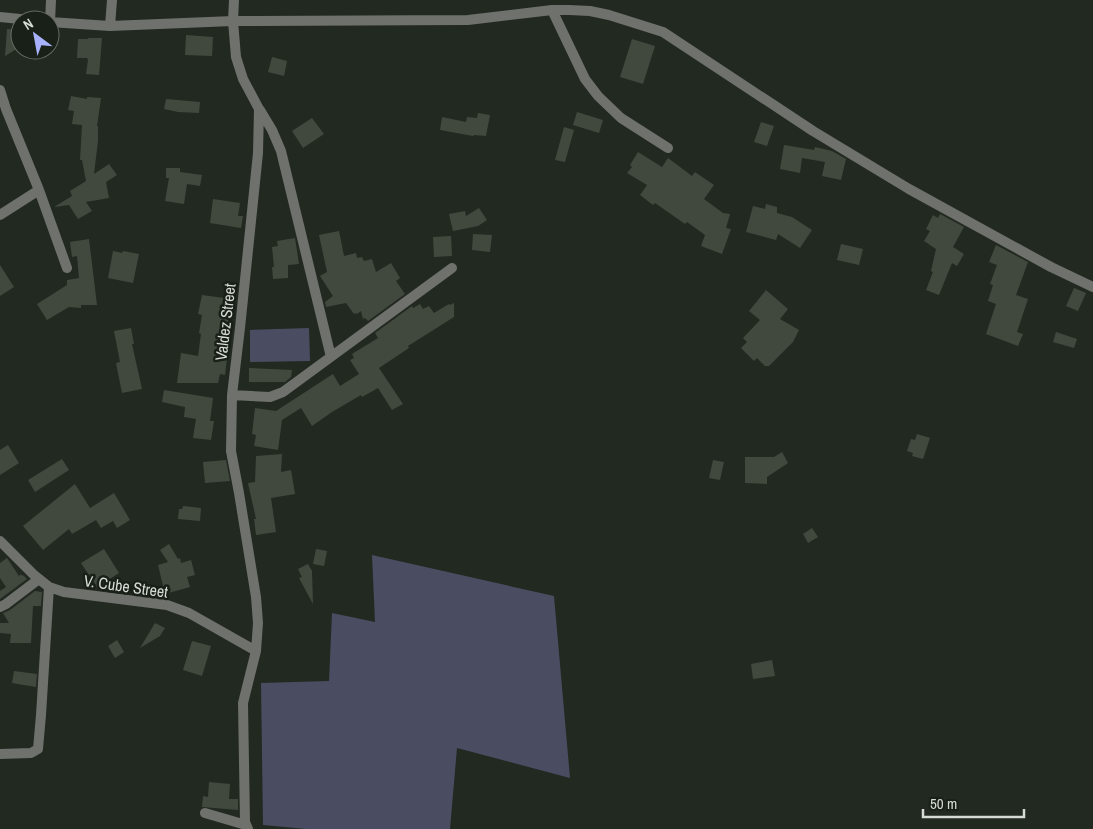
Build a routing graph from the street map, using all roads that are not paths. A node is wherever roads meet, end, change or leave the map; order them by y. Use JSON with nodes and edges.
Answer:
{"nodes":[{"id":1,"x":51,"y":0,"type":"edge"},
{"id":2,"x":112,"y":0,"type":"edge"},
{"id":3,"x":234,"y":0,"type":"edge"},
{"id":4,"x":552,"y":10,"type":"junction"},
{"id":5,"x":233,"y":21,"type":"junction"},
{"id":6,"x":110,"y":26,"type":"junction"},
{"id":7,"x":0,"y":90,"type":"edge"},
{"id":8,"x":259,"y":109,"type":"junction"},
{"id":9,"x":3,"y":112,"type":"edge"},
{"id":10,"x":668,"y":148,"type":"dead end"},
{"id":11,"x":39,"y":190,"type":"junction"},
{"id":12,"x":0,"y":215,"type":"edge"},
{"id":13,"x":66,"y":268,"type":"dead end"},
{"id":14,"x":452,"y":268,"type":"dead end"},
{"id":15,"x":1093,"y":287,"type":"edge"},
{"id":16,"x":331,"y":357,"type":"junction"},
{"id":17,"x":232,"y":395,"type":"junction"},
{"id":18,"x":0,"y":541,"type":"edge"},
{"id":19,"x":39,"y":580,"type":"junction"},
{"id":20,"x":49,"y":587,"type":"junction"},
{"id":21,"x":0,"y":607,"type":"edge"},
{"id":22,"x":256,"y":651,"type":"junction"},
{"id":23,"x":0,"y":754,"type":"edge"},
{"id":24,"x":205,"y":813,"type":"dead end"},
{"id":25,"x":247,"y":827,"type":"edge"}],
"edges":[{"from":1,"to":6,"type":"street"},
{"from":2,"to":6,"type":"street"},
{"from":3,"to":5,"type":"street"},
{"from":4,"to":5,"type":"street"},
{"from":4,"to":10,"type":"street"},
{"from":4,"to":15,"type":"street"},
{"from":5,"to":6,"type":"street"},
{"from":5,"to":8,"type":"street"},
{"from":7,"to":9,"type":"street"},
{"from":8,"to":16,"type":"street"},
{"from":8,"to":17,"type":"street","name":"Valdez Street"},
{"from":9,"to":11,"type":"street"},
{"from":11,"to":12,"type":"street"},
{"from":11,"to":13,"type":"street"},
{"from":14,"to":16,"type":"street"},
{"from":16,"to":17,"type":"street"},
{"from":17,"to":22,"type":"street","name":"Valdez Street"},
{"from":18,"to":19,"type":"street","name":"V. Cube Street"},
{"from":19,"to":20,"type":"street","name":"V. Cube Street"},
{"from":19,"to":21,"type":"street"},
{"from":20,"to":22,"type":"street","name":"V. Cube Street"},
{"from":20,"to":23,"type":"street"},
{"from":22,"to":25,"type":"street","name":"Valdez Street"},
{"from":24,"to":25,"type":"street"}]}
